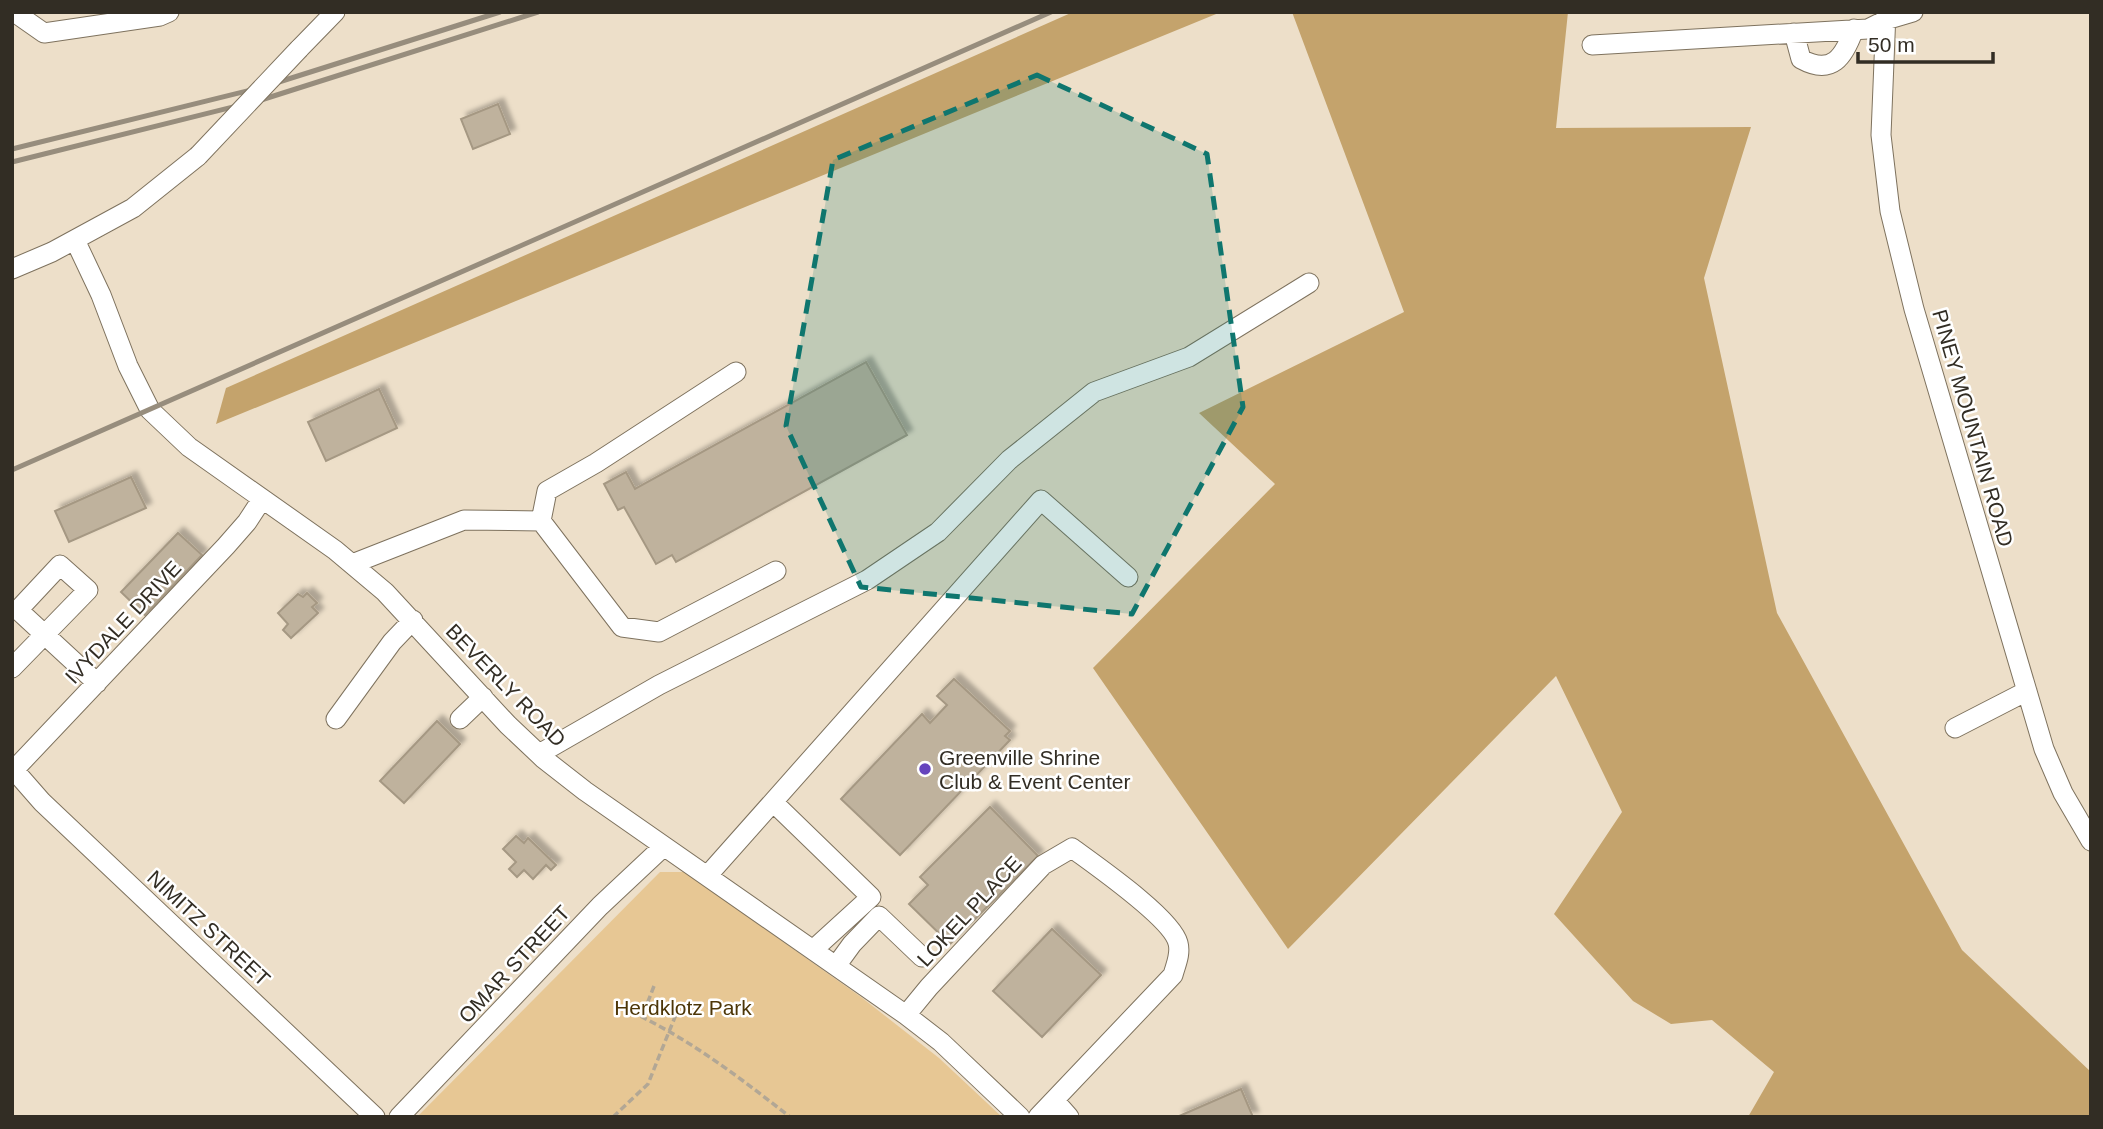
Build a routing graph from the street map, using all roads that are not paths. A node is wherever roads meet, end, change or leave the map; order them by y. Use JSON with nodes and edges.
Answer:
{"nodes":[{"id":1,"x":169,"y":12,"type":"edge"},
{"id":2,"x":335,"y":12,"type":"edge"},
{"id":3,"x":1913,"y":12,"type":"edge"},
{"id":4,"x":20,"y":14,"type":"edge"},
{"id":5,"x":1886,"y":16,"type":"edge"},
{"id":6,"x":105,"y":18,"type":"edge"},
{"id":7,"x":1854,"y":29,"type":"junction"},
{"id":8,"x":1794,"y":33,"type":"junction"},
{"id":9,"x":1592,"y":45,"type":"dead end"},
{"id":10,"x":75,"y":240,"type":"junction"},
{"id":11,"x":12,"y":269,"type":"edge"},
{"id":12,"x":1309,"y":283,"type":"dead end"},
{"id":13,"x":736,"y":372,"type":"dead end"},
{"id":14,"x":262,"y":499,"type":"junction"},
{"id":15,"x":541,"y":521,"type":"junction"},
{"id":16,"x":352,"y":564,"type":"junction"},
{"id":17,"x":776,"y":571,"type":"dead end"},
{"id":18,"x":1128,"y":577,"type":"dead end"},
{"id":19,"x":413,"y":620,"type":"junction"},
{"id":20,"x":12,"y":668,"type":"edge"},
{"id":21,"x":97,"y":683,"type":"junction"},
{"id":22,"x":2027,"y":691,"type":"junction"},
{"id":23,"x":483,"y":698,"type":"junction"},
{"id":24,"x":336,"y":719,"type":"dead end"},
{"id":25,"x":460,"y":719,"type":"dead end"},
{"id":26,"x":1955,"y":729,"type":"dead end"},
{"id":27,"x":539,"y":754,"type":"junction"},
{"id":28,"x":15,"y":764,"type":"edge"},
{"id":29,"x":773,"y":802,"type":"junction"},
{"id":30,"x":2091,"y":841,"type":"edge"},
{"id":31,"x":664,"y":846,"type":"junction"},
{"id":32,"x":708,"y":875,"type":"junction"},
{"id":33,"x":814,"y":949,"type":"junction"},
{"id":34,"x":922,"y":957,"type":"dead end"},
{"id":35,"x":836,"y":966,"type":"junction"},
{"id":36,"x":906,"y":1015,"type":"junction"},
{"id":37,"x":1054,"y":1100,"type":"junction"},
{"id":38,"x":375,"y":1117,"type":"edge"},
{"id":39,"x":399,"y":1117,"type":"edge"},
{"id":40,"x":1020,"y":1117,"type":"edge"},
{"id":41,"x":1038,"y":1117,"type":"edge"},
{"id":42,"x":1069,"y":1117,"type":"edge"}],
"edges":[{"from":1,"to":6,"type":"street"},
{"from":2,"to":10,"type":"street","bridge":true},
{"from":3,"to":5,"type":"street"},
{"from":4,"to":6,"type":"street"},
{"from":5,"to":7,"type":"street"},
{"from":5,"to":22,"type":"street","name":"PINEY MOUNTAIN ROAD"},
{"from":7,"to":8,"type":"street"},
{"from":7,"to":8,"type":"street"},
{"from":8,"to":9,"type":"street"},
{"from":10,"to":11,"type":"street"},
{"from":10,"to":14,"type":"street","name":"BEVERLY ROAD"},
{"from":12,"to":27,"type":"street"},
{"from":13,"to":15,"type":"street"},
{"from":14,"to":16,"type":"street","name":"BEVERLY ROAD"},
{"from":14,"to":21,"type":"street","name":"IVYDALE DRIVE"},
{"from":15,"to":16,"type":"street"},
{"from":15,"to":17,"type":"street"},
{"from":16,"to":19,"type":"street","name":"BEVERLY ROAD"},
{"from":18,"to":29,"type":"street"},
{"from":19,"to":23,"type":"street","name":"BEVERLY ROAD"},
{"from":19,"to":24,"type":"street"},
{"from":20,"to":21,"type":"street"},
{"from":21,"to":28,"type":"street","name":"IVYDALE DRIVE"},
{"from":22,"to":26,"type":"street"},
{"from":22,"to":30,"type":"street","name":"PINEY MOUNTAIN ROAD"},
{"from":23,"to":25,"type":"street"},
{"from":23,"to":27,"type":"street","name":"BEVERLY ROAD"},
{"from":27,"to":31,"type":"street","name":"BEVERLY ROAD"},
{"from":28,"to":38,"type":"street","name":"NIMITZ STREET"},
{"from":29,"to":32,"type":"street"},
{"from":29,"to":33,"type":"street"},
{"from":31,"to":32,"type":"street","name":"BEVERLY ROAD"},
{"from":31,"to":39,"type":"street","name":"OMAR STREET"},
{"from":32,"to":33,"type":"street","name":"BEVERLY ROAD"},
{"from":33,"to":35,"type":"street","name":"BEVERLY ROAD"},
{"from":34,"to":35,"type":"street"},
{"from":35,"to":36,"type":"street","name":"BEVERLY ROAD"},
{"from":36,"to":37,"type":"street","name":"LOKEL PLACE"},
{"from":36,"to":40,"type":"street","name":"BEVERLY ROAD"},
{"from":37,"to":41,"type":"street"},
{"from":37,"to":42,"type":"street"}]}
